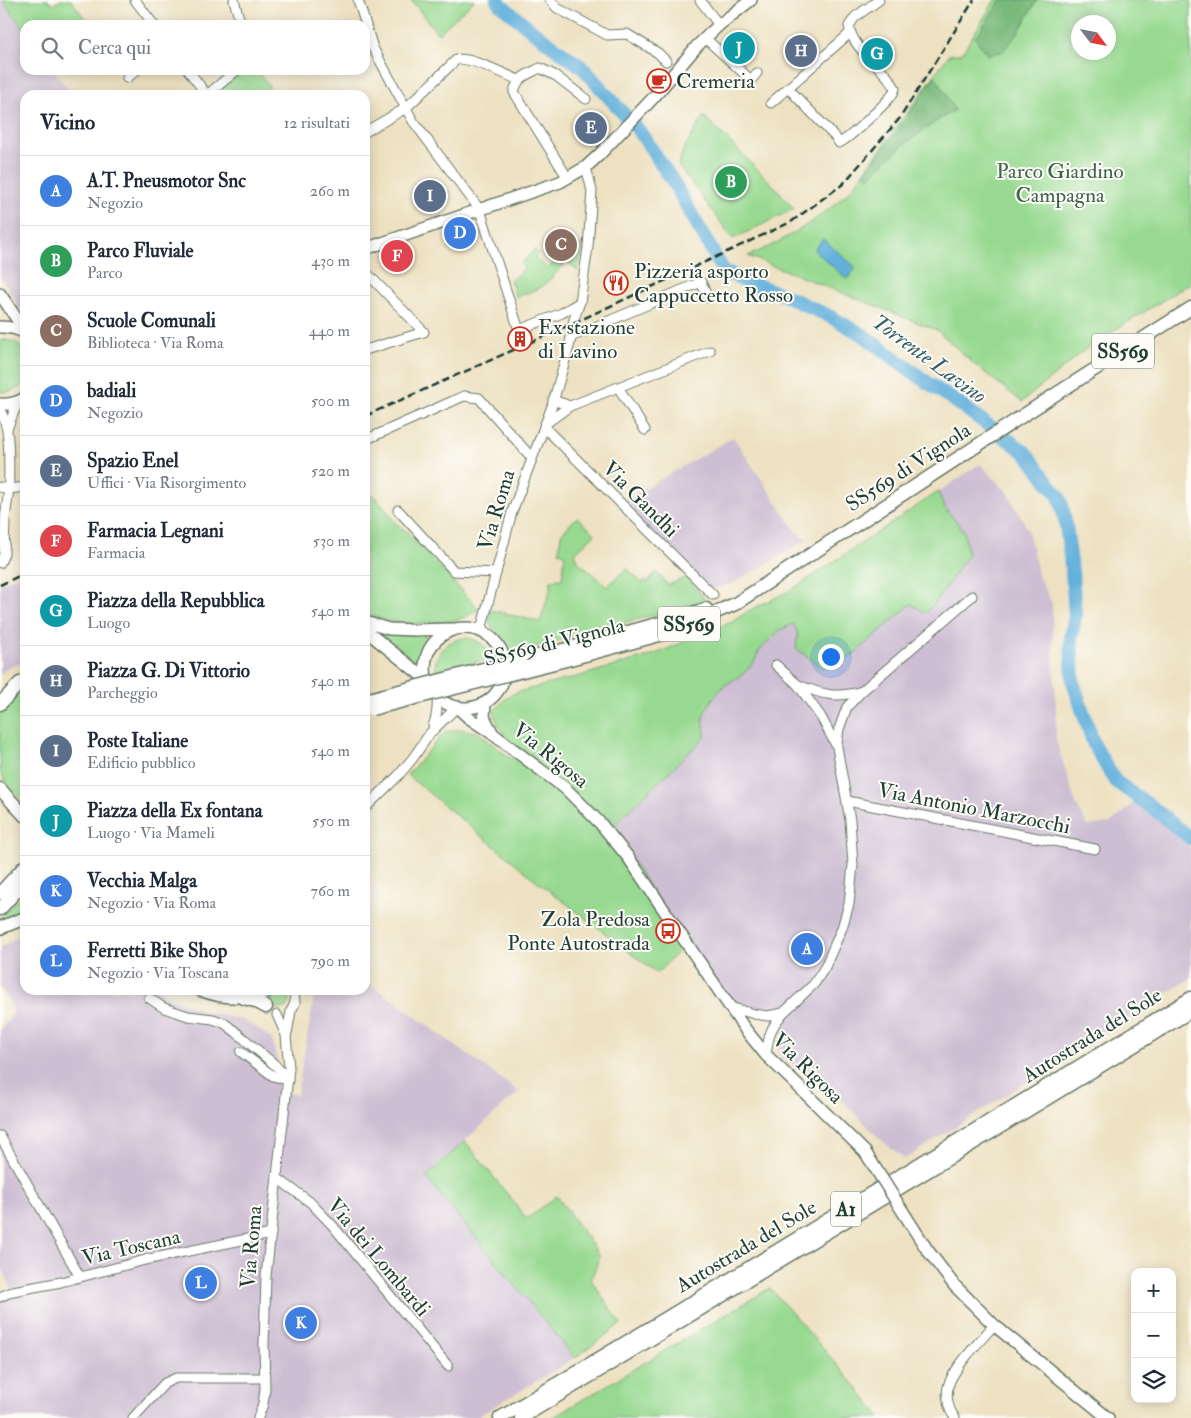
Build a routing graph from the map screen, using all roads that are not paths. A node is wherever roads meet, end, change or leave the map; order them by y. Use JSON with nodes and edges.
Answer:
{"nodes":[{"id":1,"x":135,"y":0,"type":"edge"},
{"id":2,"x":234,"y":0,"type":"edge"},
{"id":3,"x":358,"y":0,"type":"edge"},
{"id":4,"x":550,"y":0,"type":"edge"},
{"id":5,"x":700,"y":0,"type":"edge"},
{"id":6,"x":752,"y":0,"type":"edge"},
{"id":7,"x":879,"y":0,"type":"edge"},
{"id":8,"x":150,"y":20,"type":"edge"},
{"id":9,"x":240,"y":20,"type":"edge"},
{"id":10,"x":364,"y":20,"type":"edge"},
{"id":11,"x":719,"y":25,"type":"junction"},
{"id":12,"x":850,"y":33,"type":"junction"},
{"id":13,"x":370,"y":38,"type":"edge"},
{"id":14,"x":705,"y":38,"type":"junction"},
{"id":15,"x":672,"y":65,"type":"junction"},
{"id":16,"x":131,"y":75,"type":"edge"},
{"id":17,"x":192,"y":75,"type":"edge"},
{"id":18,"x":231,"y":75,"type":"edge"},
{"id":19,"x":754,"y":76,"type":"dead end"},
{"id":20,"x":127,"y":78,"type":"dead end"},
{"id":21,"x":519,"y":80,"type":"junction"},
{"id":22,"x":788,"y":88,"type":"junction"},
{"id":23,"x":203,"y":90,"type":"edge"},
{"id":24,"x":213,"y":90,"type":"edge"},
{"id":25,"x":586,"y":99,"type":"dead end"},
{"id":26,"x":771,"y":103,"type":"dead end"},
{"id":27,"x":406,"y":108,"type":"junction"},
{"id":28,"x":370,"y":129,"type":"edge"},
{"id":29,"x":586,"y":167,"type":"junction"},
{"id":30,"x":564,"y":172,"type":"dead end"},
{"id":31,"x":480,"y":210,"type":"junction"},
{"id":32,"x":370,"y":247,"type":"edge"},
{"id":33,"x":370,"y":277,"type":"edge"},
{"id":34,"x":0,"y":294,"type":"edge"},
{"id":35,"x":708,"y":298,"type":"dead end"},
{"id":36,"x":580,"y":302,"type":"junction"},
{"id":37,"x":1191,"y":308,"type":"edge"},
{"id":38,"x":562,"y":312,"type":"junction"},
{"id":39,"x":574,"y":319,"type":"junction"},
{"id":40,"x":20,"y":324,"type":"edge"},
{"id":41,"x":0,"y":327,"type":"edge"},
{"id":42,"x":20,"y":330,"type":"edge"},
{"id":43,"x":571,"y":337,"type":"junction"},
{"id":44,"x":370,"y":348,"type":"edge"},
{"id":45,"x":710,"y":351,"type":"dead end"},
{"id":46,"x":618,"y":387,"type":"junction"},
{"id":47,"x":554,"y":400,"type":"junction"},
{"id":48,"x":20,"y":402,"type":"edge"},
{"id":49,"x":0,"y":404,"type":"edge"},
{"id":50,"x":20,"y":405,"type":"edge"},
{"id":51,"x":570,"y":406,"type":"junction"},
{"id":52,"x":0,"y":410,"type":"edge"},
{"id":53,"x":545,"y":426,"type":"junction"},
{"id":54,"x":7,"y":429,"type":"junction"},
{"id":55,"x":645,"y":430,"type":"dead end"},
{"id":56,"x":370,"y":438,"type":"edge"},
{"id":57,"x":532,"y":458,"type":"junction"},
{"id":58,"x":20,"y":487,"type":"edge"},
{"id":59,"x":4,"y":488,"type":"edge"},
{"id":60,"x":398,"y":510,"type":"dead end"},
{"id":61,"x":0,"y":563,"type":"edge"},
{"id":62,"x":496,"y":573,"type":"junction"},
{"id":63,"x":713,"y":596,"type":"dead end"},
{"id":64,"x":972,"y":596,"type":"dead end"},
{"id":65,"x":370,"y":623,"type":"edge"},
{"id":66,"x":456,"y":628,"type":"junction"},
{"id":67,"x":481,"y":630,"type":"junction"},
{"id":68,"x":370,"y":634,"type":"edge"},
{"id":69,"x":776,"y":666,"type":"dead end"},
{"id":70,"x":427,"y":680,"type":"junction"},
{"id":71,"x":20,"y":683,"type":"edge"},
{"id":72,"x":798,"y":685,"type":"junction"},
{"id":73,"x":862,"y":691,"type":"junction"},
{"id":74,"x":437,"y":696,"type":"junction"},
{"id":75,"x":484,"y":703,"type":"junction"},
{"id":76,"x":0,"y":704,"type":"edge"},
{"id":77,"x":370,"y":704,"type":"edge"},
{"id":78,"x":457,"y":707,"type":"junction"},
{"id":79,"x":430,"y":733,"type":"junction"},
{"id":80,"x":493,"y":734,"type":"junction"},
{"id":81,"x":837,"y":747,"type":"junction"},
{"id":82,"x":0,"y":789,"type":"edge"},
{"id":83,"x":847,"y":800,"type":"junction"},
{"id":84,"x":370,"y":803,"type":"edge"},
{"id":85,"x":20,"y":810,"type":"edge"},
{"id":86,"x":1095,"y":849,"type":"dead end"},
{"id":87,"x":20,"y":871,"type":"edge"},
{"id":88,"x":20,"y":887,"type":"edge"},
{"id":89,"x":0,"y":893,"type":"edge"},
{"id":90,"x":0,"y":909,"type":"edge"},
{"id":91,"x":20,"y":920,"type":"edge"},
{"id":92,"x":0,"y":928,"type":"edge"},
{"id":93,"x":218,"y":995,"type":"edge"},
{"id":94,"x":251,"y":995,"type":"edge"},
{"id":95,"x":266,"y":995,"type":"edge"},
{"id":96,"x":294,"y":995,"type":"edge"},
{"id":97,"x":148,"y":998,"type":"dead end"},
{"id":98,"x":239,"y":998,"type":"junction"},
{"id":99,"x":1191,"y":998,"type":"edge"},
{"id":100,"x":266,"y":1007,"type":"junction"},
{"id":101,"x":730,"y":1008,"type":"junction"},
{"id":102,"x":291,"y":1011,"type":"junction"},
{"id":103,"x":1191,"y":1011,"type":"edge"},
{"id":104,"x":783,"y":1013,"type":"junction"},
{"id":105,"x":277,"y":1015,"type":"junction"},
{"id":106,"x":286,"y":1035,"type":"junction"},
{"id":107,"x":241,"y":1052,"type":"dead end"},
{"id":108,"x":766,"y":1055,"type":"junction"},
{"id":109,"x":288,"y":1080,"type":"junction"},
{"id":110,"x":0,"y":1136,"type":"edge"},
{"id":111,"x":277,"y":1178,"type":"junction"},
{"id":112,"x":271,"y":1234,"type":"junction"},
{"id":113,"x":80,"y":1277,"type":"junction"},
{"id":114,"x":0,"y":1297,"type":"edge"},
{"id":115,"x":994,"y":1325,"type":"junction"},
{"id":116,"x":448,"y":1366,"type":"dead end"},
{"id":117,"x":264,"y":1378,"type":"junction"},
{"id":118,"x":133,"y":1418,"type":"edge"},
{"id":119,"x":258,"y":1418,"type":"edge"},
{"id":120,"x":500,"y":1418,"type":"edge"},
{"id":121,"x":521,"y":1418,"type":"edge"},
{"id":122,"x":955,"y":1418,"type":"edge"},
{"id":123,"x":1108,"y":1418,"type":"edge"}],
"edges":[{"from":1,"to":8,"type":"street"},
{"from":2,"to":9,"type":"street"},
{"from":3,"to":10,"type":"street"},
{"from":4,"to":15,"type":"street"},
{"from":5,"to":11,"type":"street"},
{"from":6,"to":11,"type":"main road"},
{"from":7,"to":12,"type":"street"},
{"from":11,"to":14,"type":"main road"},
{"from":12,"to":22,"type":"street"},
{"from":12,"to":22,"type":"street"},
{"from":13,"to":27,"type":"street"},
{"from":14,"to":15,"type":"main road"},
{"from":14,"to":19,"type":"street"},
{"from":15,"to":29,"type":"main road"},
{"from":16,"to":20,"type":"street"},
{"from":17,"to":23,"type":"street"},
{"from":18,"to":24,"type":"street"},
{"from":21,"to":25,"type":"street"},
{"from":21,"to":27,"type":"street"},
{"from":21,"to":30,"type":"street"},
{"from":22,"to":26,"type":"street"},
{"from":27,"to":28,"type":"street"},
{"from":27,"to":31,"type":"street"},
{"from":29,"to":31,"type":"main road"},
{"from":29,"to":36,"type":"street","name":"Via Roma"},
{"from":31,"to":32,"type":"main road"},
{"from":31,"to":38,"type":"street"},
{"from":33,"to":44,"type":"street"},
{"from":34,"to":40,"type":"main road"},
{"from":35,"to":43,"type":"street"},
{"from":36,"to":38,"type":"street"},
{"from":36,"to":39,"type":"street","name":"Via Roma"},
{"from":37,"to":77,"type":"highway","name":"SS569 di Vignola","number":"SS569","bridge":true},
{"from":38,"to":39,"type":"street"},
{"from":39,"to":43,"type":"street","name":"Via Roma"},
{"from":41,"to":42,"type":"main road"},
{"from":43,"to":47,"type":"street","name":"Via Roma"},
{"from":45,"to":46,"type":"street"},
{"from":46,"to":51,"type":"street"},
{"from":46,"to":55,"type":"street"},
{"from":47,"to":51,"type":"street"},
{"from":47,"to":53,"type":"street","name":"Via Roma"},
{"from":48,"to":49,"type":"main road"},
{"from":50,"to":54,"type":"street"},
{"from":51,"to":53,"type":"street"},
{"from":52,"to":54,"type":"street"},
{"from":53,"to":57,"type":"street","name":"Via Roma"},
{"from":53,"to":63,"type":"street","name":"Via Gandhi"},
{"from":54,"to":59,"type":"street"},
{"from":56,"to":57,"type":"street","name":"Via Roma"},
{"from":57,"to":62,"type":"street","name":"Via Roma"},
{"from":58,"to":59,"type":"street"},
{"from":59,"to":61,"type":"street"},
{"from":60,"to":62,"type":"street","name":"Via Roma"},
{"from":62,"to":67,"type":"street","name":"Via Roma"},
{"from":64,"to":73,"type":"street"},
{"from":65,"to":66,"type":"main road"},
{"from":66,"to":67,"type":"main road"},
{"from":66,"to":70,"type":"main road"},
{"from":67,"to":75,"type":"main road"},
{"from":68,"to":70,"type":"main road"},
{"from":69,"to":72,"type":"street"},
{"from":70,"to":74,"type":"main road"},
{"from":71,"to":76,"type":"highway"},
{"from":72,"to":73,"type":"street"},
{"from":72,"to":81,"type":"street"},
{"from":73,"to":81,"type":"street"},
{"from":74,"to":78,"type":"main road"},
{"from":74,"to":79,"type":"street"},
{"from":75,"to":78,"type":"main road"},
{"from":75,"to":80,"type":"main road","name":"Via Rigosa"},
{"from":78,"to":79,"type":"street"},
{"from":78,"to":80,"type":"main road","name":"Via Rigosa"},
{"from":79,"to":84,"type":"street"},
{"from":80,"to":101,"type":"main road","name":"Via Rigosa"},
{"from":81,"to":83,"type":"street"},
{"from":82,"to":85,"type":"highway"},
{"from":83,"to":86,"type":"street","name":"Via Antonio Marzocchi"},
{"from":83,"to":104,"type":"street"},
{"from":87,"to":89,"type":"highway"},
{"from":88,"to":90,"type":"highway"},
{"from":91,"to":92,"type":"highway"},
{"from":93,"to":98,"type":"highway"},
{"from":94,"to":98,"type":"highway"},
{"from":95,"to":100,"type":"street"},
{"from":96,"to":102,"type":"street","name":"Via Roma"},
{"from":97,"to":109,"type":"street"},
{"from":98,"to":100,"type":"highway"},
{"from":99,"to":120,"type":"highway","name":"Autostrada del Sole","number":"A1"},
{"from":100,"to":105,"type":"street","name":"Via Roma"},
{"from":101,"to":104,"type":"street"},
{"from":101,"to":108,"type":"main road","name":"Via Rigosa"},
{"from":102,"to":105,"type":"street"},
{"from":102,"to":106,"type":"street","name":"Via Roma"},
{"from":103,"to":121,"type":"highway","name":"Autostrada del Sole","number":"A1"},
{"from":104,"to":108,"type":"street"},
{"from":105,"to":106,"type":"street","name":"Via Roma"},
{"from":106,"to":109,"type":"street","name":"Via Roma"},
{"from":107,"to":109,"type":"street"},
{"from":108,"to":115,"type":"main road","name":"Via Rigosa","bridge":true},
{"from":109,"to":111,"type":"street","name":"Via Roma"},
{"from":110,"to":113,"type":"street"},
{"from":111,"to":112,"type":"street","name":"Via Roma"},
{"from":111,"to":116,"type":"street","name":"Via dei Lombardi"},
{"from":112,"to":113,"type":"street","name":"Via Toscana"},
{"from":112,"to":117,"type":"street","name":"Via Roma"},
{"from":113,"to":114,"type":"street","name":"Via Toscana"},
{"from":115,"to":122,"type":"street"},
{"from":115,"to":123,"type":"main road","name":"Via Rigosa"},
{"from":117,"to":118,"type":"street"},
{"from":117,"to":119,"type":"street","name":"Via Roma"}]}
